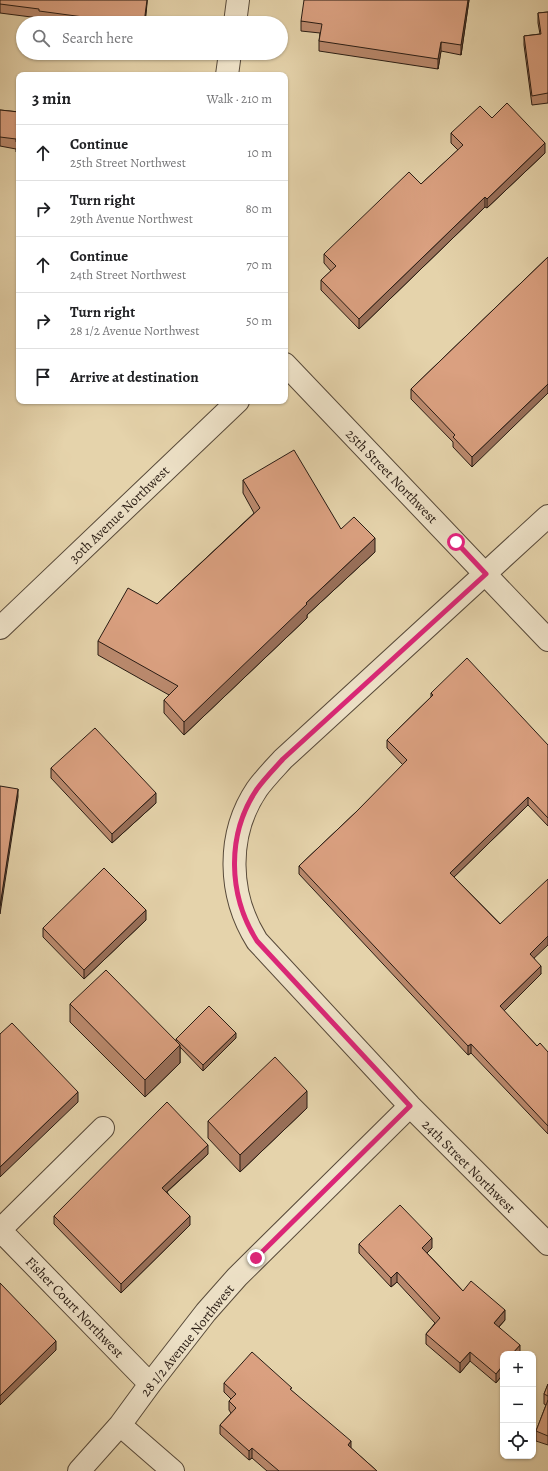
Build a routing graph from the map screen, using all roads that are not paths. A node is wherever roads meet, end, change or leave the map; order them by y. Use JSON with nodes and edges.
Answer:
{"nodes":[{"id":1,"x":238,"y":0,"type":"edge"},
{"id":2,"x":236,"y":16,"type":"edge"},
{"id":3,"x":229,"y":60,"type":"edge"},
{"id":4,"x":227,"y":72,"type":"edge"},
{"id":5,"x":288,"y":367,"type":"edge"},
{"id":6,"x":235,"y":404,"type":"edge"},
{"id":7,"x":548,"y":516,"type":"edge"},
{"id":8,"x":486,"y":574,"type":"junction"},
{"id":9,"x":0,"y":628,"type":"edge"},
{"id":10,"x":548,"y":640,"type":"edge"},
{"id":11,"x":410,"y":1106,"type":"junction"},
{"id":12,"x":103,"y":1128,"type":"dead end"},
{"id":13,"x":0,"y":1230,"type":"edge"},
{"id":14,"x":548,"y":1244,"type":"edge"},
{"id":15,"x":150,"y":1384,"type":"junction"},
{"id":16,"x":120,"y":1425,"type":"junction"},
{"id":17,"x":80,"y":1471,"type":"edge"},
{"id":18,"x":173,"y":1471,"type":"edge"}],
"edges":[{"from":1,"to":2,"type":"street"},
{"from":3,"to":4,"type":"street"},
{"from":5,"to":8,"type":"street","name":"25th Street Northwest"},
{"from":6,"to":9,"type":"street","name":"30th Avenue Northwest"},
{"from":7,"to":8,"type":"street","name":"24th Street Northwest"},
{"from":8,"to":10,"type":"street","name":"25th Street Northwest"},
{"from":8,"to":11,"type":"street","name":"24th Street Northwest"},
{"from":11,"to":14,"type":"street","name":"24th Street Northwest"},
{"from":11,"to":15,"type":"street","name":"28 1/2 Avenue Northwest"},
{"from":12,"to":13,"type":"street","name":"Fisher Court Northwest"},
{"from":13,"to":15,"type":"street","name":"Fisher Court Northwest"},
{"from":15,"to":16,"type":"street","name":"28 1/2 Avenue Northwest"},
{"from":16,"to":17,"type":"street","name":"28 1/2 Avenue Northwest"},
{"from":16,"to":18,"type":"street"}]}
